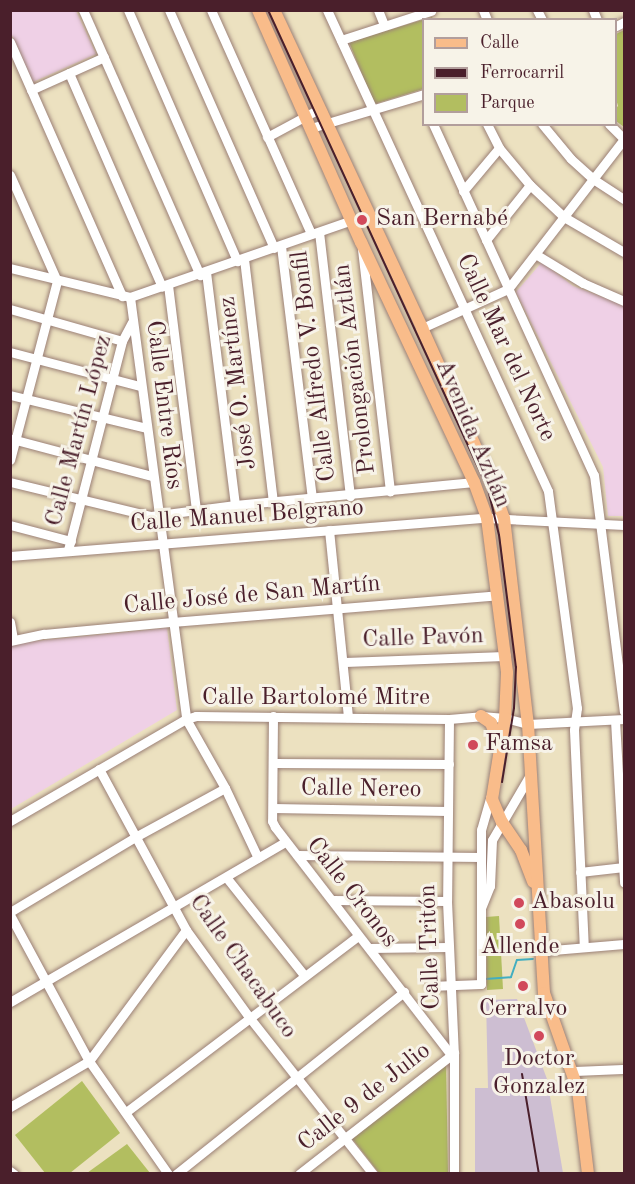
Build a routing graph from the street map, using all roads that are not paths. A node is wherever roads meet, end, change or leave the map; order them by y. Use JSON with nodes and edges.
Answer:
{"nodes":[{"id":1,"x":96,"y":10,"type":"edge"},
{"id":2,"x":128,"y":10,"type":"edge"},
{"id":3,"x":170,"y":10,"type":"edge"},
{"id":4,"x":211,"y":10,"type":"edge"},
{"id":5,"x":258,"y":10,"type":"edge"},
{"id":6,"x":274,"y":10,"type":"edge"},
{"id":7,"x":327,"y":10,"type":"edge"},
{"id":8,"x":378,"y":10,"type":"edge"},
{"id":9,"x":431,"y":11,"type":"edge"},
{"id":10,"x":84,"y":13,"type":"edge"},
{"id":11,"x":384,"y":25,"type":"junction"},
{"id":12,"x":341,"y":40,"type":"junction"},
{"id":13,"x":11,"y":44,"type":"edge"},
{"id":14,"x":104,"y":57,"type":"junction"},
{"id":15,"x":69,"y":73,"type":"junction"},
{"id":16,"x":31,"y":90,"type":"junction"},
{"id":17,"x":422,"y":97,"type":"edge"},
{"id":18,"x":319,"y":109,"type":"junction"},
{"id":19,"x":374,"y":110,"type":"junction"},
{"id":20,"x":306,"y":116,"type":"junction"},
{"id":21,"x":326,"y":124,"type":"junction"},
{"id":22,"x":434,"y":126,"type":"edge"},
{"id":23,"x":488,"y":126,"type":"edge"},
{"id":24,"x":544,"y":126,"type":"edge"},
{"id":25,"x":611,"y":126,"type":"edge"},
{"id":26,"x":311,"y":128,"type":"junction"},
{"id":27,"x":267,"y":136,"type":"junction"},
{"id":28,"x":624,"y":139,"type":"edge"},
{"id":29,"x":499,"y":148,"type":"junction"},
{"id":30,"x":10,"y":175,"type":"edge"},
{"id":31,"x":593,"y":179,"type":"junction"},
{"id":32,"x":530,"y":185,"type":"junction"},
{"id":33,"x":463,"y":191,"type":"junction"},
{"id":34,"x":624,"y":199,"type":"edge"},
{"id":35,"x":564,"y":217,"type":"junction"},
{"id":36,"x":352,"y":220,"type":"junction"},
{"id":37,"x":315,"y":233,"type":"junction"},
{"id":38,"x":486,"y":240,"type":"junction"},
{"id":39,"x":361,"y":242,"type":"junction"},
{"id":40,"x":277,"y":247,"type":"junction"},
{"id":41,"x":624,"y":252,"type":"edge"},
{"id":42,"x":537,"y":255,"type":"junction"},
{"id":43,"x":240,"y":260,"type":"junction"},
{"id":44,"x":10,"y":268,"type":"edge"},
{"id":45,"x":203,"y":273,"type":"junction"},
{"id":46,"x":57,"y":281,"type":"junction"},
{"id":47,"x":165,"y":286,"type":"junction"},
{"id":48,"x":508,"y":289,"type":"junction"},
{"id":49,"x":126,"y":296,"type":"junction"},
{"id":50,"x":624,"y":301,"type":"edge"},
{"id":51,"x":10,"y":309,"type":"edge"},
{"id":52,"x":465,"y":310,"type":"junction"},
{"id":53,"x":46,"y":318,"type":"junction"},
{"id":54,"x":132,"y":322,"type":"junction"},
{"id":55,"x":422,"y":328,"type":"junction"},
{"id":56,"x":122,"y":341,"type":"junction"},
{"id":57,"x":10,"y":352,"type":"edge"},
{"id":58,"x":36,"y":359,"type":"junction"},
{"id":59,"x":112,"y":379,"type":"junction"},
{"id":60,"x":140,"y":386,"type":"junction"},
{"id":61,"x":10,"y":395,"type":"edge"},
{"id":62,"x":26,"y":399,"type":"junction"},
{"id":63,"x":103,"y":418,"type":"junction"},
{"id":64,"x":146,"y":428,"type":"junction"},
{"id":65,"x":13,"y":440,"type":"edge"},
{"id":66,"x":10,"y":460,"type":"edge"},
{"id":67,"x":92,"y":460,"type":"junction"},
{"id":68,"x":152,"y":476,"type":"junction"},
{"id":69,"x":10,"y":482,"type":"edge"},
{"id":70,"x":474,"y":482,"type":"junction"},
{"id":71,"x":390,"y":491,"type":"junction"},
{"id":72,"x":350,"y":496,"type":"junction"},
{"id":73,"x":312,"y":498,"type":"junction"},
{"id":74,"x":81,"y":500,"type":"junction"},
{"id":75,"x":273,"y":502,"type":"junction"},
{"id":76,"x":235,"y":505,"type":"junction"},
{"id":77,"x":196,"y":510,"type":"junction"},
{"id":78,"x":157,"y":515,"type":"junction"},
{"id":79,"x":488,"y":518,"type":"junction"},
{"id":80,"x":504,"y":518,"type":"junction"},
{"id":81,"x":554,"y":521,"type":"junction"},
{"id":82,"x":602,"y":524,"type":"junction"},
{"id":83,"x":10,"y":525,"type":"edge"},
{"id":84,"x":624,"y":525,"type":"edge"},
{"id":85,"x":329,"y":530,"type":"junction"},
{"id":86,"x":162,"y":544,"type":"junction"},
{"id":87,"x":69,"y":545,"type":"junction"},
{"id":88,"x":10,"y":556,"type":"edge"},
{"id":89,"x":498,"y":596,"type":"junction"},
{"id":90,"x":337,"y":608,"type":"junction"},
{"id":91,"x":10,"y":622,"type":"edge"},
{"id":92,"x":172,"y":622,"type":"junction"},
{"id":93,"x":12,"y":640,"type":"edge"},
{"id":94,"x":506,"y":656,"type":"junction"},
{"id":95,"x":343,"y":662,"type":"junction"},
{"id":96,"x":624,"y":711,"type":"edge"},
{"id":97,"x":273,"y":716,"type":"junction"},
{"id":98,"x":481,"y":716,"type":"junction"},
{"id":99,"x":348,"y":717,"type":"junction"},
{"id":100,"x":449,"y":718,"type":"junction"},
{"id":101,"x":505,"y":718,"type":"junction"},
{"id":102,"x":186,"y":719,"type":"junction"},
{"id":103,"x":620,"y":719,"type":"edge"},
{"id":104,"x":575,"y":721,"type":"junction"},
{"id":105,"x":528,"y":724,"type":"junction"},
{"id":106,"x":500,"y":747,"type":"junction"},
{"id":107,"x":274,"y":763,"type":"junction"},
{"id":108,"x":449,"y":764,"type":"junction"},
{"id":109,"x":99,"y":769,"type":"junction"},
{"id":110,"x":530,"y":775,"type":"junction"},
{"id":111,"x":225,"y":789,"type":"junction"},
{"id":112,"x":492,"y":792,"type":"junction"},
{"id":113,"x":273,"y":808,"type":"junction"},
{"id":114,"x":448,"y":812,"type":"junction"},
{"id":115,"x":10,"y":821,"type":"edge"},
{"id":116,"x":502,"y":822,"type":"junction"},
{"id":117,"x":137,"y":836,"type":"junction"},
{"id":118,"x":285,"y":842,"type":"junction"},
{"id":119,"x":297,"y":855,"type":"junction"},
{"id":120,"x":448,"y":856,"type":"junction"},
{"id":121,"x":481,"y":856,"type":"junction"},
{"id":122,"x":258,"y":858,"type":"junction"},
{"id":123,"x":624,"y":868,"type":"edge"},
{"id":124,"x":580,"y":872,"type":"junction"},
{"id":125,"x":226,"y":877,"type":"junction"},
{"id":126,"x":624,"y":883,"type":"edge"},
{"id":127,"x":538,"y":894,"type":"junction"},
{"id":128,"x":332,"y":900,"type":"junction"},
{"id":129,"x":447,"y":901,"type":"junction"},
{"id":130,"x":173,"y":905,"type":"junction"},
{"id":131,"x":480,"y":910,"type":"junction"},
{"id":132,"x":10,"y":914,"type":"edge"},
{"id":133,"x":186,"y":930,"type":"junction"},
{"id":134,"x":358,"y":936,"type":"junction"},
{"id":135,"x":624,"y":944,"type":"edge"},
{"id":136,"x":584,"y":946,"type":"junction"},
{"id":137,"x":448,"y":947,"type":"junction"},
{"id":138,"x":369,"y":948,"type":"junction"},
{"id":139,"x":541,"y":951,"type":"junction"},
{"id":140,"x":304,"y":975,"type":"junction"},
{"id":141,"x":46,"y":981,"type":"junction"},
{"id":142,"x":430,"y":986,"type":"dead end"},
{"id":143,"x":451,"y":986,"type":"junction"},
{"id":144,"x":404,"y":992,"type":"junction"},
{"id":145,"x":10,"y":1002,"type":"edge"},
{"id":146,"x":249,"y":1017,"type":"junction"},
{"id":147,"x":452,"y":1054,"type":"junction"},
{"id":148,"x":89,"y":1061,"type":"junction"},
{"id":149,"x":624,"y":1069,"type":"edge"},
{"id":150,"x":573,"y":1071,"type":"junction"},
{"id":151,"x":297,"y":1077,"type":"junction"},
{"id":152,"x":10,"y":1107,"type":"edge"},
{"id":153,"x":126,"y":1112,"type":"junction"},
{"id":154,"x":346,"y":1139,"type":"junction"},
{"id":155,"x":168,"y":1173,"type":"edge"},
{"id":156,"x":176,"y":1173,"type":"edge"},
{"id":157,"x":299,"y":1173,"type":"edge"},
{"id":158,"x":373,"y":1173,"type":"edge"},
{"id":159,"x":454,"y":1173,"type":"edge"},
{"id":160,"x":588,"y":1173,"type":"edge"}],
"edges":[{"from":1,"to":10,"type":"street"},
{"from":2,"to":43,"type":"street","name":"José O. Martínez"},
{"from":3,"to":40,"type":"street"},
{"from":4,"to":27,"type":"street","name":"Calle Alfredo V. Bonfil"},
{"from":5,"to":20,"type":"main road","name":"Avenida Aztlán"},
{"from":6,"to":18,"type":"main road","name":"Avenida Aztlán"},
{"from":7,"to":12,"type":"street","name":"Calle Mar del Norte"},
{"from":8,"to":11,"type":"street"},
{"from":9,"to":11,"type":"street"},
{"from":10,"to":14,"type":"street"},
{"from":11,"to":12,"type":"street"},
{"from":12,"to":19,"type":"street","name":"Calle Mar del Norte"},
{"from":13,"to":16,"type":"street","name":"Calle Entre Ríos"},
{"from":14,"to":15,"type":"street"},
{"from":14,"to":45,"type":"street"},
{"from":15,"to":16,"type":"street"},
{"from":15,"to":47,"type":"street"},
{"from":16,"to":49,"type":"street","name":"Calle Entre Ríos"},
{"from":17,"to":19,"type":"street"},
{"from":18,"to":20,"type":"street"},
{"from":18,"to":21,"type":"main road","name":"Avenida Aztlán"},
{"from":19,"to":21,"type":"street"},
{"from":19,"to":52,"type":"street","name":"Calle Mar del Norte"},
{"from":20,"to":26,"type":"main road","name":"Avenida Aztlán"},
{"from":20,"to":27,"type":"street"},
{"from":21,"to":26,"type":"street"},
{"from":21,"to":55,"type":"main road","name":"Avenida Aztlán"},
{"from":22,"to":33,"type":"street"},
{"from":23,"to":29,"type":"street"},
{"from":24,"to":31,"type":"street"},
{"from":25,"to":28,"type":"street"},
{"from":26,"to":36,"type":"main road","name":"Avenida Aztlán"},
{"from":27,"to":37,"type":"street","name":"Calle Alfredo V. Bonfil"},
{"from":28,"to":31,"type":"street"},
{"from":29,"to":32,"type":"street"},
{"from":29,"to":33,"type":"street"},
{"from":30,"to":46,"type":"street"},
{"from":31,"to":34,"type":"street"},
{"from":31,"to":35,"type":"street"},
{"from":32,"to":35,"type":"street"},
{"from":32,"to":38,"type":"street"},
{"from":33,"to":38,"type":"street"},
{"from":35,"to":41,"type":"street"},
{"from":35,"to":42,"type":"street"},
{"from":36,"to":37,"type":"street"},
{"from":36,"to":39,"type":"main road","name":"Avenida Aztlán"},
{"from":37,"to":40,"type":"street"},
{"from":37,"to":72,"type":"street","name":"Calle Alfredo V. Bonfil"},
{"from":38,"to":48,"type":"street"},
{"from":39,"to":70,"type":"main road","name":"Avenida Aztlán"},
{"from":39,"to":71,"type":"street","name":"Prolongación Aztlán"},
{"from":40,"to":43,"type":"street"},
{"from":40,"to":73,"type":"street"},
{"from":42,"to":48,"type":"street"},
{"from":42,"to":50,"type":"street"},
{"from":43,"to":45,"type":"street"},
{"from":43,"to":75,"type":"street","name":"José O. Martínez"},
{"from":44,"to":46,"type":"street"},
{"from":45,"to":47,"type":"street"},
{"from":45,"to":76,"type":"street"},
{"from":46,"to":49,"type":"street"},
{"from":46,"to":53,"type":"street"},
{"from":47,"to":49,"type":"street"},
{"from":47,"to":77,"type":"street"},
{"from":48,"to":52,"type":"street"},
{"from":48,"to":82,"type":"street"},
{"from":49,"to":54,"type":"street","name":"Calle Entre Ríos"},
{"from":51,"to":53,"type":"street"},
{"from":52,"to":55,"type":"street"},
{"from":52,"to":81,"type":"street","name":"Calle Mar del Norte"},
{"from":53,"to":56,"type":"street"},
{"from":53,"to":58,"type":"street"},
{"from":54,"to":56,"type":"street","name":"Calle Martín López"},
{"from":54,"to":60,"type":"street","name":"Calle Entre Ríos"},
{"from":55,"to":80,"type":"main road","name":"Avenida Aztlán"},
{"from":56,"to":59,"type":"street","name":"Calle Martín López"},
{"from":57,"to":58,"type":"street"},
{"from":58,"to":59,"type":"street"},
{"from":58,"to":62,"type":"street"},
{"from":59,"to":60,"type":"street"},
{"from":59,"to":63,"type":"street","name":"Calle Martín López"},
{"from":60,"to":64,"type":"street","name":"Calle Entre Ríos"},
{"from":61,"to":62,"type":"street"},
{"from":62,"to":63,"type":"street"},
{"from":62,"to":65,"type":"street"},
{"from":63,"to":64,"type":"street"},
{"from":63,"to":67,"type":"street","name":"Calle Martín López"},
{"from":64,"to":68,"type":"street","name":"Calle Entre Ríos"},
{"from":65,"to":66,"type":"street"},
{"from":65,"to":67,"type":"street"},
{"from":67,"to":68,"type":"street"},
{"from":67,"to":74,"type":"street","name":"Calle Martín López"},
{"from":68,"to":78,"type":"street","name":"Calle Entre Ríos"},
{"from":69,"to":74,"type":"street"},
{"from":70,"to":71,"type":"street"},
{"from":70,"to":79,"type":"main road","name":"Avenida Aztlán"},
{"from":71,"to":72,"type":"street"},
{"from":72,"to":73,"type":"street"},
{"from":73,"to":75,"type":"street"},
{"from":74,"to":78,"type":"street"},
{"from":74,"to":87,"type":"street","name":"Calle Martín López"},
{"from":75,"to":76,"type":"street"},
{"from":76,"to":77,"type":"street"},
{"from":77,"to":78,"type":"street"},
{"from":78,"to":86,"type":"street","name":"Calle Entre Ríos"},
{"from":79,"to":80,"type":"street","name":"Calle Manuel Belgrano"},
{"from":79,"to":85,"type":"street","name":"Calle Manuel Belgrano"},
{"from":79,"to":89,"type":"main road","name":"Avenida Aztlán"},
{"from":80,"to":81,"type":"street","name":"Calle Manuel Belgrano"},
{"from":80,"to":105,"type":"main road","name":"Avenida Aztlán"},
{"from":81,"to":82,"type":"street","name":"Calle Manuel Belgrano"},
{"from":81,"to":104,"type":"street","name":"Calle Mar del Norte"},
{"from":82,"to":84,"type":"street","name":"Calle Manuel Belgrano"},
{"from":82,"to":96,"type":"street"},
{"from":83,"to":87,"type":"street"},
{"from":85,"to":86,"type":"street","name":"Calle Manuel Belgrano"},
{"from":85,"to":90,"type":"street"},
{"from":86,"to":87,"type":"street","name":"Calle Manuel Belgrano"},
{"from":86,"to":92,"type":"street","name":"Calle Entre Ríos"},
{"from":87,"to":88,"type":"street","name":"Calle Manuel Belgrano"},
{"from":89,"to":90,"type":"street","name":"Calle José de San Martín"},
{"from":89,"to":94,"type":"main road","name":"Avenida Aztlán"},
{"from":90,"to":92,"type":"street","name":"Calle José de San Martín"},
{"from":90,"to":95,"type":"street"},
{"from":91,"to":93,"type":"street"},
{"from":92,"to":93,"type":"street","name":"Calle José de San Martín"},
{"from":92,"to":102,"type":"street","name":"Calle Entre Ríos"},
{"from":94,"to":95,"type":"street","name":"Calle Pavón"},
{"from":94,"to":101,"type":"main road","name":"Avenida Aztlán"},
{"from":95,"to":99,"type":"street"},
{"from":97,"to":99,"type":"street","name":"Calle Bartolomé Mitre"},
{"from":97,"to":102,"type":"street","name":"Calle Bartolomé Mitre"},
{"from":97,"to":107,"type":"street","name":"Calle Cronos"},
{"from":98,"to":100,"type":"street","name":"Calle Bartolomé Mitre"},
{"from":98,"to":101,"type":"street","name":"Calle Bartolomé Mitre"},
{"from":98,"to":106,"type":"main road"},
{"from":99,"to":100,"type":"street","name":"Calle Bartolomé Mitre"},
{"from":100,"to":108,"type":"street","name":"Calle Tritón"},
{"from":101,"to":105,"type":"street","name":"Calle Bartolomé Mitre"},
{"from":101,"to":106,"type":"main road","name":"Avenida Aztlán"},
{"from":102,"to":109,"type":"street","name":"Calle Bartolomé Mitre"},
{"from":102,"to":111,"type":"street","name":"Calle Entre Ríos"},
{"from":103,"to":104,"type":"street","name":"Calle Bartolomé Mitre"},
{"from":103,"to":123,"type":"street"},
{"from":104,"to":105,"type":"street","name":"Calle Bartolomé Mitre"},
{"from":104,"to":124,"type":"street","name":"Calle Mar del Norte"},
{"from":105,"to":110,"type":"main road","name":"Avenida Aztlán"},
{"from":106,"to":112,"type":"main road","name":"Avenida Aztlán"},
{"from":107,"to":108,"type":"street"},
{"from":107,"to":113,"type":"street","name":"Calle Cronos"},
{"from":108,"to":114,"type":"street","name":"Calle Tritón"},
{"from":109,"to":115,"type":"street","name":"Calle Bartolomé Mitre"},
{"from":109,"to":117,"type":"street","name":"Calle Chacabuco"},
{"from":110,"to":116,"type":"street"},
{"from":110,"to":127,"type":"main road","name":"Avenida Aztlán"},
{"from":111,"to":117,"type":"street"},
{"from":111,"to":122,"type":"street","name":"Calle Entre Ríos"},
{"from":112,"to":116,"type":"main road","name":"Avenida Aztlán"},
{"from":112,"to":121,"type":"street"},
{"from":113,"to":114,"type":"street","name":"Calle Nereo"},
{"from":113,"to":118,"type":"street","name":"Calle Cronos"},
{"from":114,"to":120,"type":"street","name":"Calle Tritón"},
{"from":116,"to":127,"type":"main road","name":"Avenida Aztlán"},
{"from":116,"to":131,"type":"street"},
{"from":117,"to":130,"type":"street","name":"Calle Chacabuco"},
{"from":117,"to":132,"type":"street"},
{"from":118,"to":119,"type":"street","name":"Calle Cronos"},
{"from":118,"to":122,"type":"street"},
{"from":119,"to":120,"type":"street"},
{"from":119,"to":128,"type":"street","name":"Calle Cronos"},
{"from":120,"to":121,"type":"street"},
{"from":120,"to":129,"type":"street","name":"Calle Tritón"},
{"from":121,"to":131,"type":"street"},
{"from":122,"to":125,"type":"street"},
{"from":123,"to":124,"type":"street"},
{"from":123,"to":126,"type":"street"},
{"from":124,"to":136,"type":"street","name":"Calle Mar del Norte"},
{"from":125,"to":130,"type":"street"},
{"from":125,"to":140,"type":"street"},
{"from":127,"to":139,"type":"main road","name":"Avenida Aztlán"},
{"from":128,"to":129,"type":"street"},
{"from":128,"to":134,"type":"street","name":"Calle Cronos"},
{"from":129,"to":137,"type":"street","name":"Calle Tritón"},
{"from":130,"to":133,"type":"street","name":"Calle Chacabuco"},
{"from":130,"to":141,"type":"street"},
{"from":131,"to":143,"type":"street"},
{"from":132,"to":141,"type":"street"},
{"from":133,"to":146,"type":"street","name":"Calle Chacabuco"},
{"from":133,"to":148,"type":"street"},
{"from":134,"to":138,"type":"street","name":"Calle Cronos"},
{"from":134,"to":140,"type":"street"},
{"from":135,"to":136,"type":"street"},
{"from":136,"to":139,"type":"street"},
{"from":137,"to":138,"type":"street"},
{"from":137,"to":143,"type":"street","name":"Calle Tritón"},
{"from":138,"to":144,"type":"street","name":"Calle Cronos"},
{"from":139,"to":150,"type":"main road","name":"Avenida Aztlán"},
{"from":140,"to":146,"type":"street"},
{"from":141,"to":145,"type":"street"},
{"from":141,"to":148,"type":"street"},
{"from":142,"to":143,"type":"street"},
{"from":143,"to":147,"type":"street","name":"Calle Tritón"},
{"from":144,"to":147,"type":"street","name":"Calle Cronos"},
{"from":144,"to":151,"type":"street"},
{"from":146,"to":151,"type":"street","name":"Calle Chacabuco"},
{"from":146,"to":153,"type":"street"},
{"from":147,"to":154,"type":"street","name":"Calle 9 de Julio"},
{"from":147,"to":159,"type":"street","name":"Calle Tritón"},
{"from":148,"to":152,"type":"street"},
{"from":148,"to":153,"type":"street"},
{"from":149,"to":150,"type":"street"},
{"from":150,"to":160,"type":"main road","name":"Avenida Aztlán"},
{"from":151,"to":154,"type":"street","name":"Calle Chacabuco"},
{"from":151,"to":156,"type":"street"},
{"from":153,"to":155,"type":"street"},
{"from":154,"to":157,"type":"street","name":"Calle 9 de Julio"},
{"from":154,"to":158,"type":"street","name":"Calle Chacabuco"}]}
